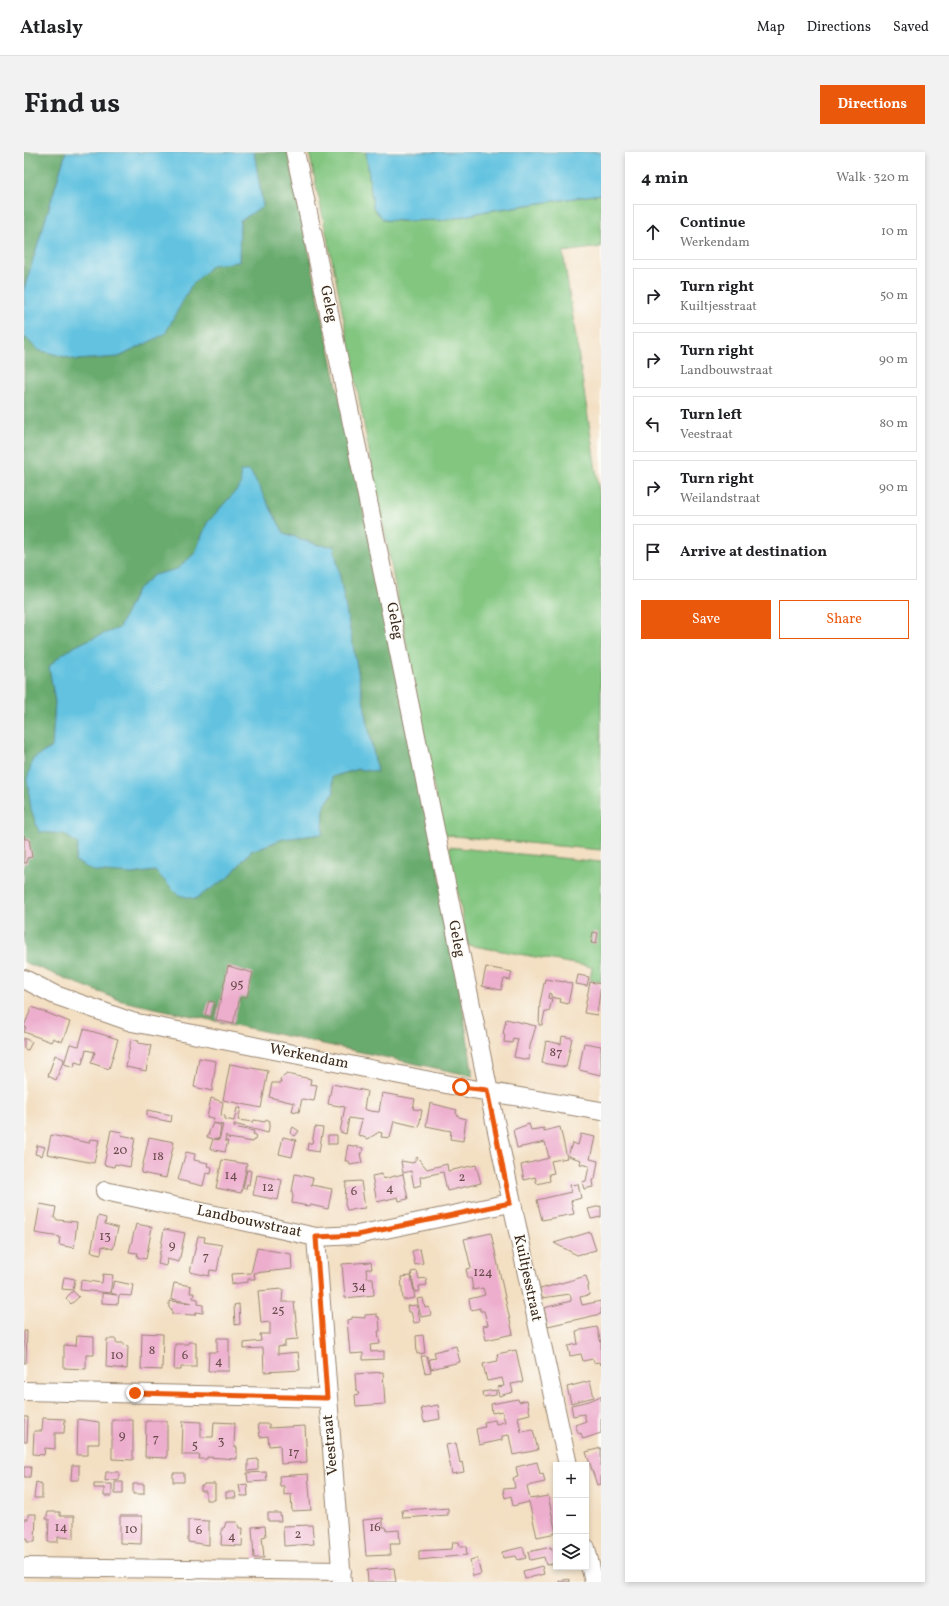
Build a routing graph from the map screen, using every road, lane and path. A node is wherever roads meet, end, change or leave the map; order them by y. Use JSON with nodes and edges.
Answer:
{"nodes":[{"id":1,"x":295,"y":152,"type":"edge"},
{"id":2,"x":24,"y":979,"type":"edge"},
{"id":3,"x":487,"y":1090,"type":"junction"},
{"id":4,"x":601,"y":1111,"type":"edge"},
{"id":5,"x":105,"y":1191,"type":"dead end"},
{"id":6,"x":510,"y":1203,"type":"junction"},
{"id":7,"x":316,"y":1237,"type":"junction"},
{"id":8,"x":24,"y":1391,"type":"edge"},
{"id":9,"x":327,"y":1398,"type":"junction"},
{"id":10,"x":567,"y":1462,"type":"edge"},
{"id":11,"x":589,"y":1561,"type":"edge"},
{"id":12,"x":24,"y":1568,"type":"edge"},
{"id":13,"x":342,"y":1577,"type":"edge"},
{"id":14,"x":594,"y":1582,"type":"edge"}],
"edges":[{"from":1,"to":3,"type":"street","name":"Geleg"},
{"from":2,"to":3,"type":"street","name":"Werkendam"},
{"from":3,"to":4,"type":"street","name":"Werkendam"},
{"from":3,"to":6,"type":"street","name":"Kuiltjesstraat"},
{"from":5,"to":7,"type":"street","name":"Landbouwstraat"},
{"from":6,"to":7,"type":"street","name":"Landbouwstraat"},
{"from":6,"to":10,"type":"street","name":"Kuiltjesstraat"},
{"from":7,"to":9,"type":"street","name":"Veestraat"},
{"from":8,"to":9,"type":"street"},
{"from":9,"to":13,"type":"street","name":"Veestraat"},
{"from":11,"to":14,"type":"street"},
{"from":12,"to":13,"type":"street"}]}
